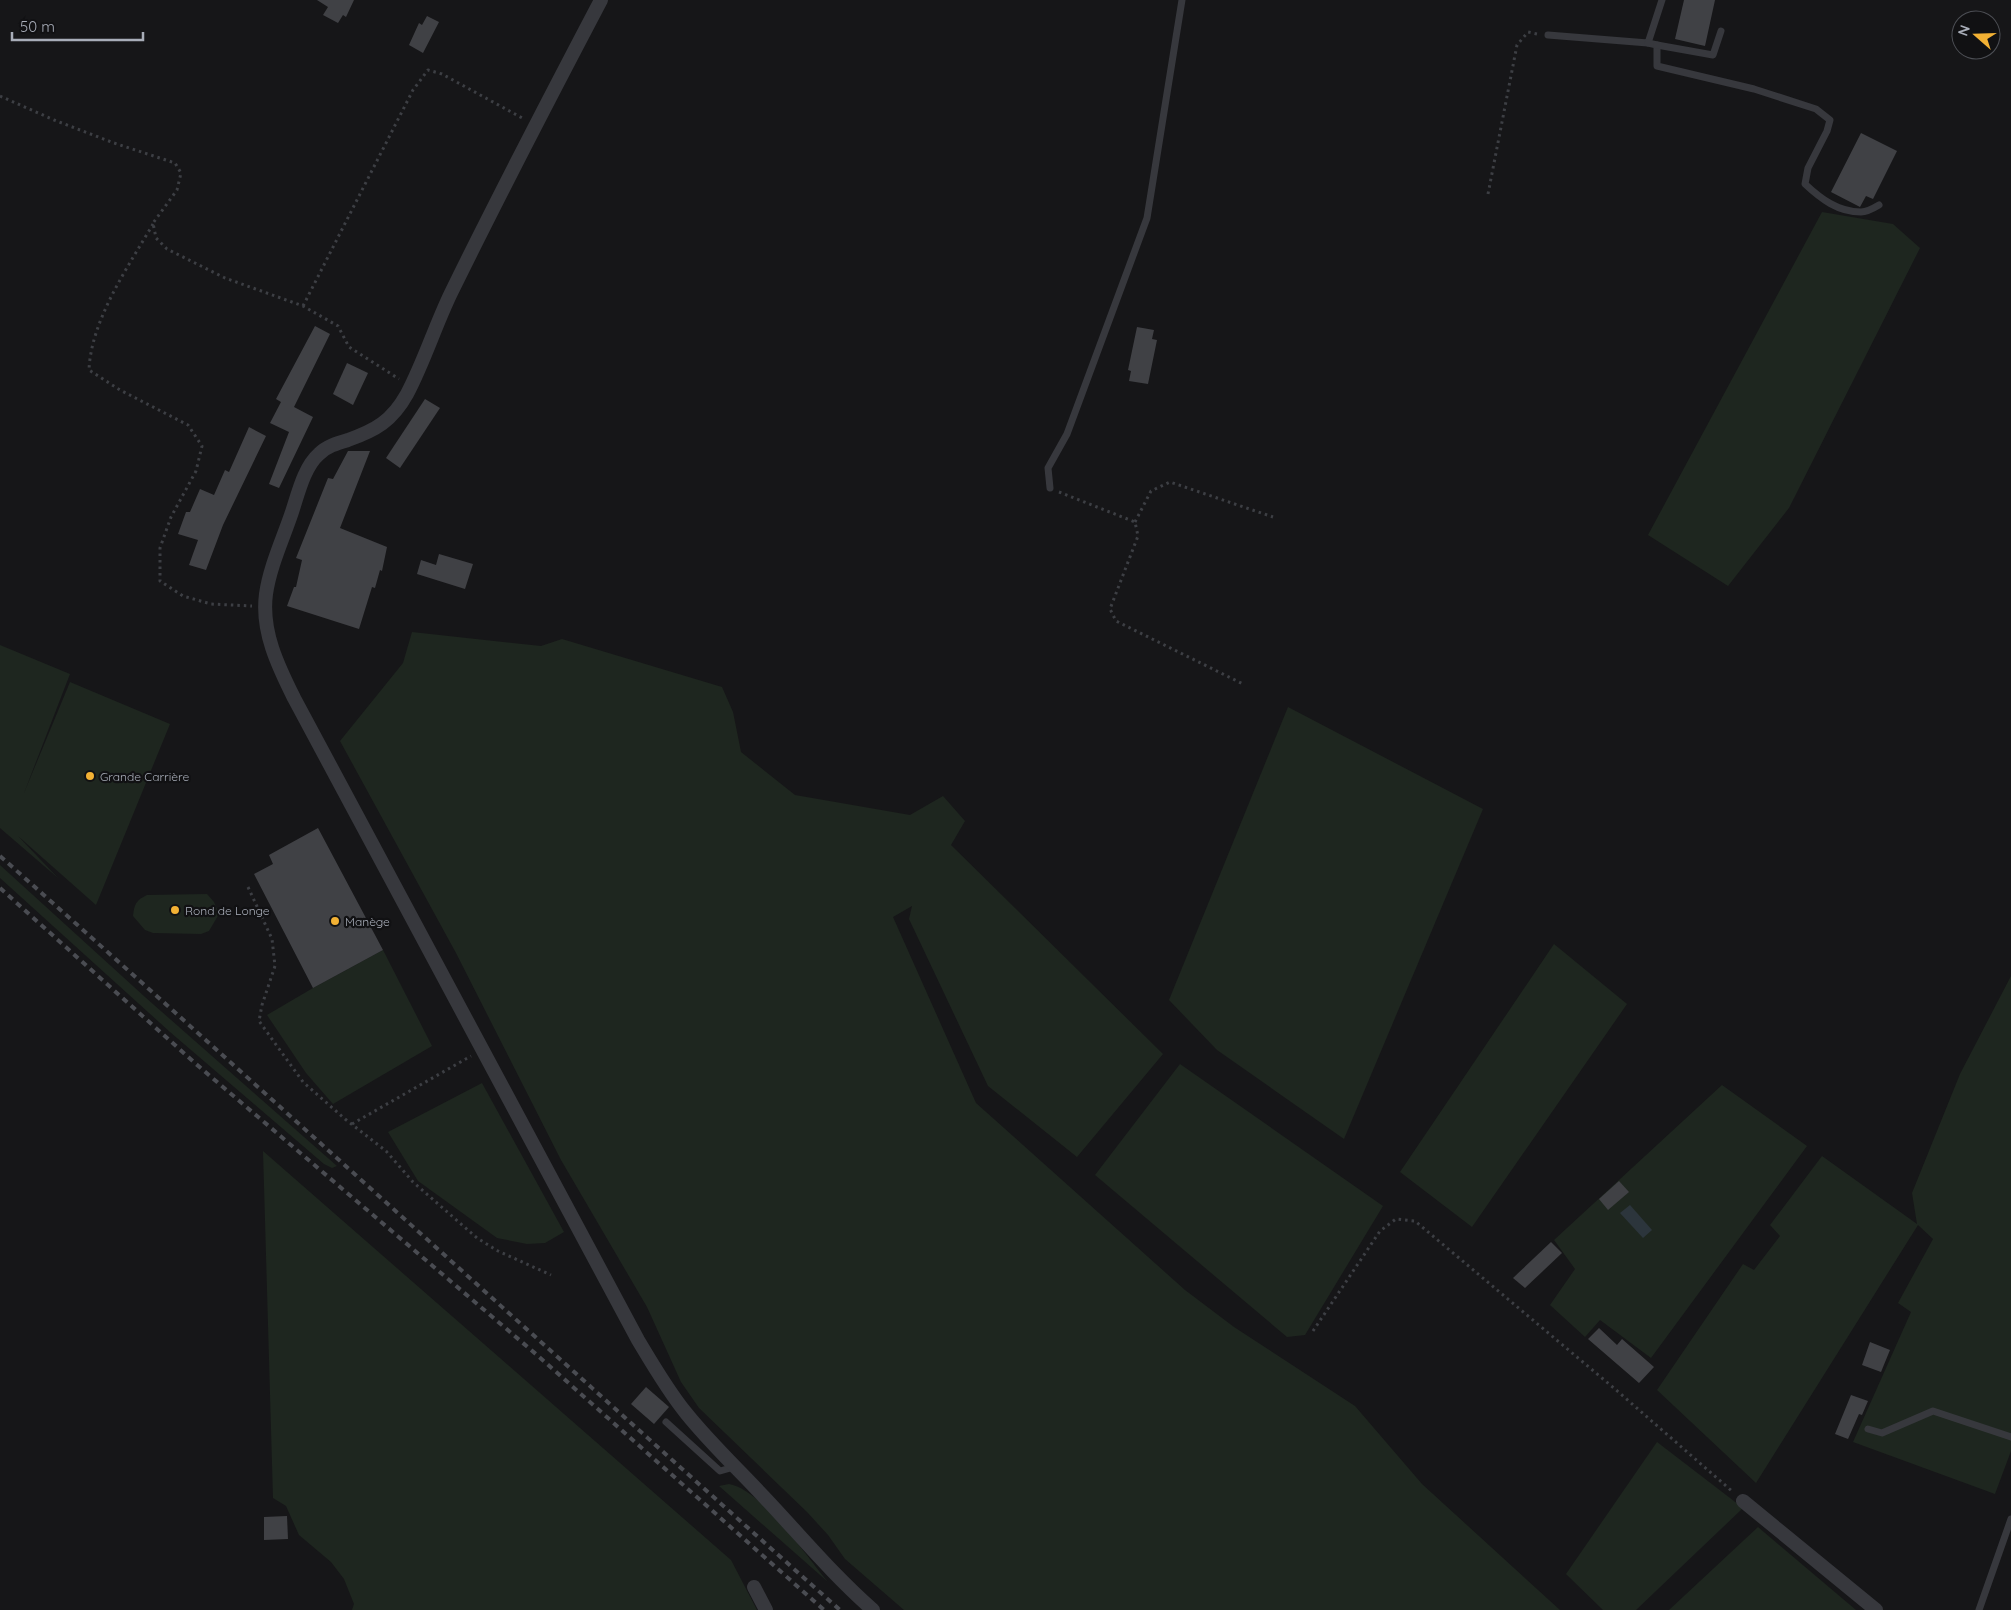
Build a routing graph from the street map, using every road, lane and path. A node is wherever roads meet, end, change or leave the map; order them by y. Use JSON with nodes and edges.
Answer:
{"nodes":[{"id":1,"x":601,"y":0,"type":"edge"},
{"id":2,"x":1182,"y":0,"type":"edge"},
{"id":3,"x":1662,"y":0,"type":"edge"},
{"id":4,"x":1720,"y":31,"type":"dead end"},
{"id":5,"x":1548,"y":35,"type":"joint"},
{"id":6,"x":1648,"y":43,"type":"junction"},
{"id":7,"x":1657,"y":45,"type":"junction"},
{"id":8,"x":0,"y":96,"type":"edge"},
{"id":9,"x":536,"y":125,"type":"junction"},
{"id":10,"x":1488,"y":194,"type":"dead end"},
{"id":11,"x":1879,"y":205,"type":"dead end"},
{"id":12,"x":153,"y":223,"type":"junction"},
{"id":13,"x":303,"y":306,"type":"junction"},
{"id":14,"x":410,"y":386,"type":"junction"},
{"id":15,"x":1050,"y":488,"type":"joint"},
{"id":16,"x":1272,"y":517,"type":"dead end"},
{"id":17,"x":1135,"y":522,"type":"junction"},
{"id":18,"x":266,"y":607,"type":"junction"},
{"id":19,"x":1243,"y":684,"type":"dead end"},
{"id":20,"x":248,"y":888,"type":"dead end"},
{"id":21,"x":482,"y":1049,"type":"junction"},
{"id":22,"x":352,"y":1124,"type":"junction"},
{"id":23,"x":551,"y":1275,"type":"dead end"},
{"id":24,"x":1313,"y":1331,"type":"dead end"},
{"id":25,"x":666,"y":1422,"type":"dead end"},
{"id":26,"x":1868,"y":1429,"type":"dead end"},
{"id":27,"x":2011,"y":1437,"type":"edge"},
{"id":28,"x":734,"y":1467,"type":"junction"},
{"id":29,"x":1743,"y":1501,"type":"joint"},
{"id":30,"x":2011,"y":1519,"type":"edge"},
{"id":31,"x":754,"y":1587,"type":"dead end"},
{"id":32,"x":766,"y":1610,"type":"edge"},
{"id":33,"x":873,"y":1610,"type":"edge"},
{"id":34,"x":1876,"y":1610,"type":"edge"},
{"id":35,"x":1979,"y":1610,"type":"edge"}],
"edges":[{"from":1,"to":9,"type":"street"},
{"from":2,"to":15,"type":"lane"},
{"from":3,"to":6,"type":"lane"},
{"from":4,"to":7,"type":"lane"},
{"from":5,"to":6,"type":"lane"},
{"from":5,"to":10,"type":"path"},
{"from":6,"to":7,"type":"lane"},
{"from":7,"to":11,"type":"lane"},
{"from":8,"to":12,"type":"path"},
{"from":9,"to":13,"type":"path"},
{"from":9,"to":14,"type":"street"},
{"from":12,"to":13,"type":"path"},
{"from":12,"to":18,"type":"path"},
{"from":13,"to":14,"type":"path"},
{"from":14,"to":18,"type":"street"},
{"from":15,"to":17,"type":"path"},
{"from":16,"to":17,"type":"path"},
{"from":17,"to":19,"type":"path"},
{"from":18,"to":21,"type":"street"},
{"from":20,"to":22,"type":"path"},
{"from":21,"to":22,"type":"path"},
{"from":21,"to":28,"type":"street"},
{"from":22,"to":23,"type":"path"},
{"from":24,"to":29,"type":"path"},
{"from":25,"to":28,"type":"lane"},
{"from":26,"to":27,"type":"lane"},
{"from":28,"to":33,"type":"street"},
{"from":29,"to":34,"type":"street"},
{"from":30,"to":35,"type":"lane"},
{"from":31,"to":32,"type":"street"}]}
